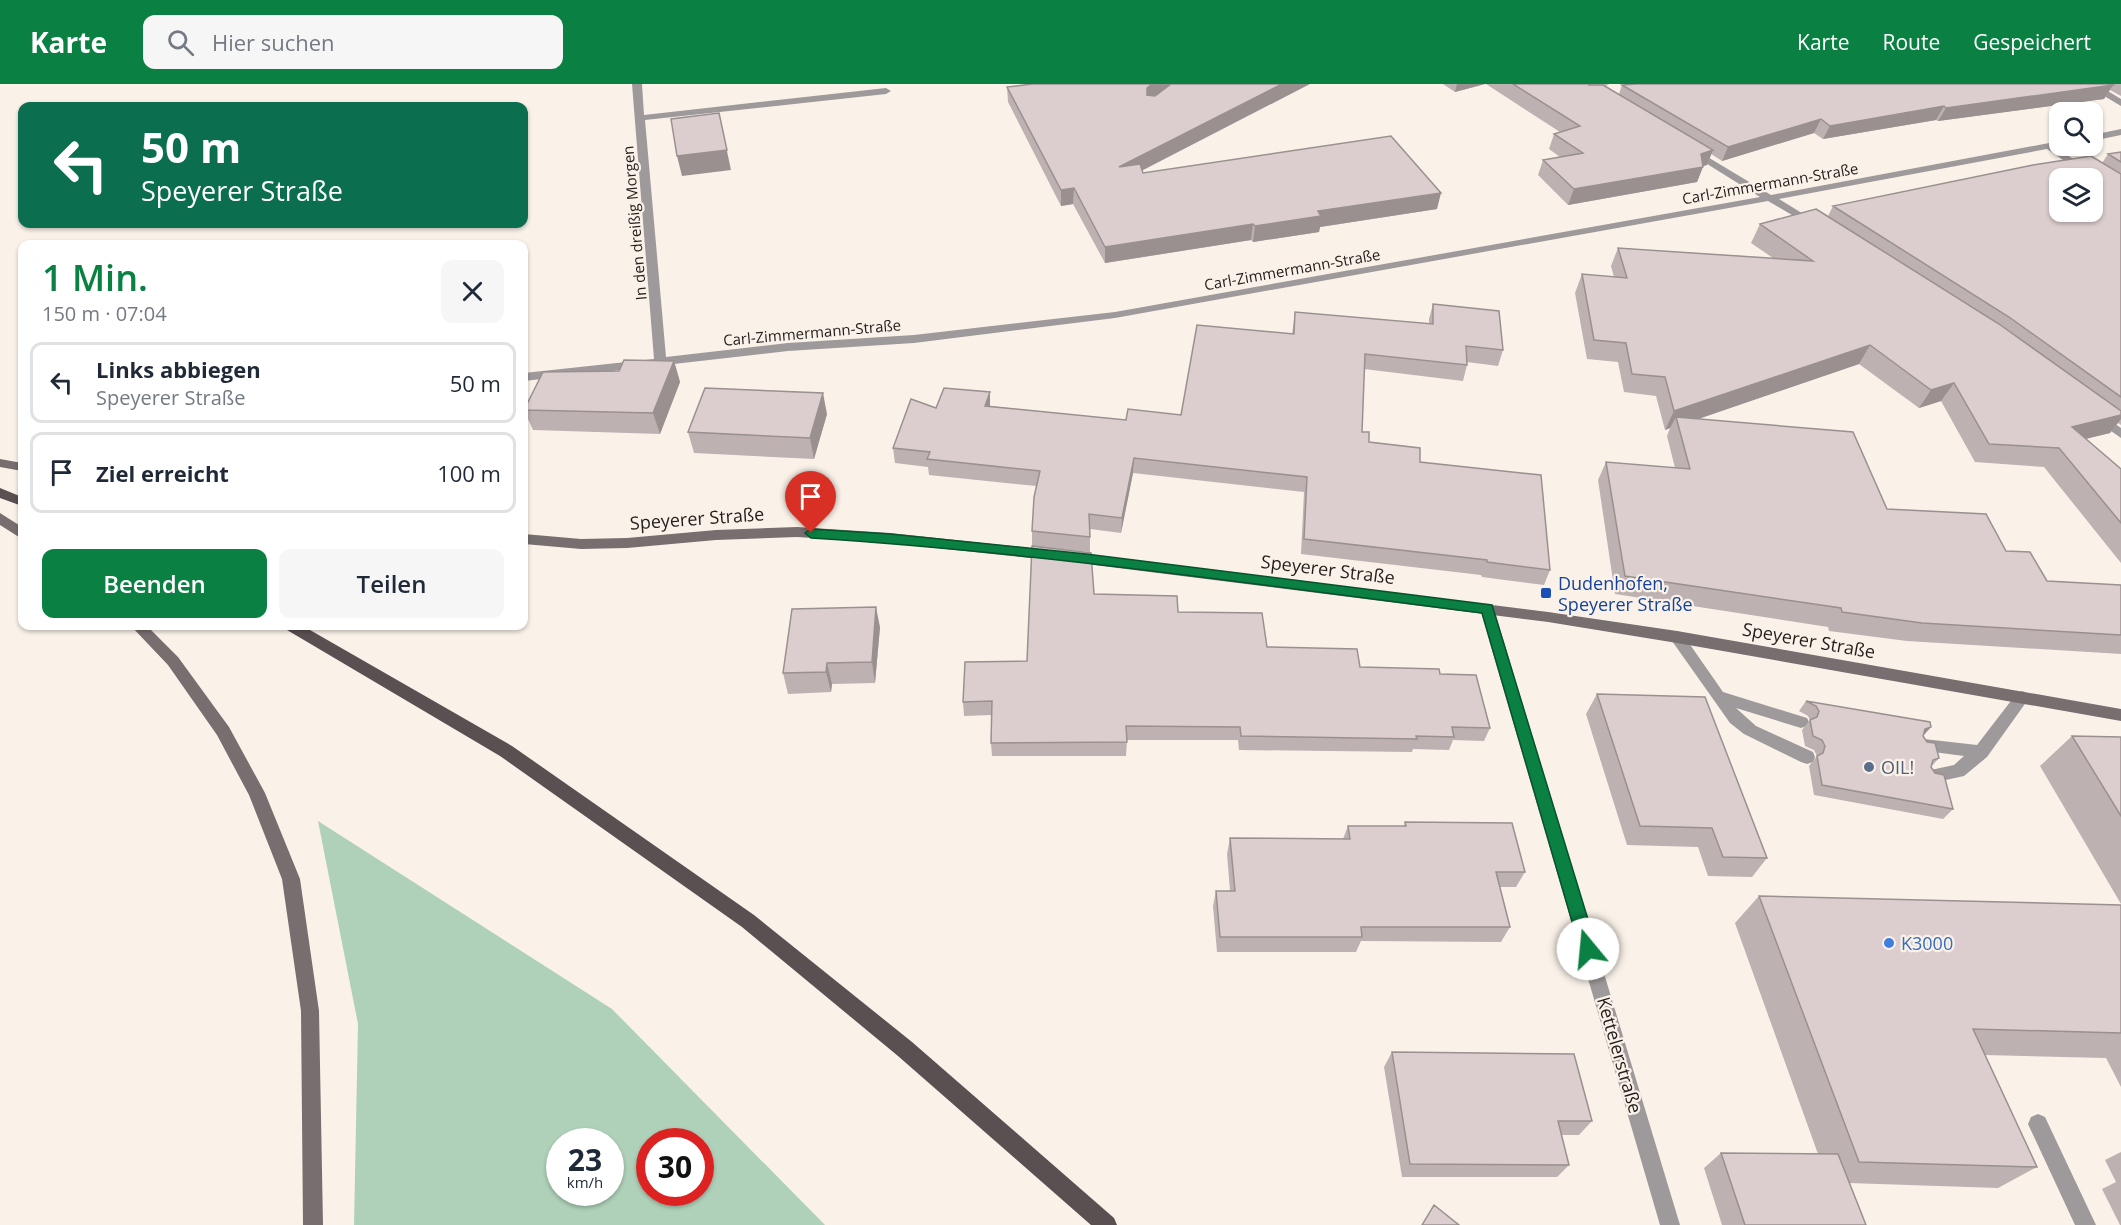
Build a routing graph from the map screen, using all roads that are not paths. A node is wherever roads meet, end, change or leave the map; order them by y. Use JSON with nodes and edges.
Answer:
{"nodes":[{"id":1,"x":637,"y":84,"type":"edge"},
{"id":2,"x":2089,"y":84,"type":"edge"},
{"id":3,"x":886,"y":91,"type":"edge"},
{"id":4,"x":2121,"y":103,"type":"edge"},
{"id":5,"x":640,"y":118,"type":"junction"},
{"id":6,"x":2121,"y":132,"type":"edge"},
{"id":7,"x":2103,"y":136,"type":"edge"},
{"id":8,"x":1681,"y":144,"type":"edge"},
{"id":9,"x":2049,"y":146,"type":"edge"},
{"id":10,"x":2068,"y":156,"type":"edge"},
{"id":11,"x":2084,"y":168,"type":"edge"},
{"id":12,"x":1770,"y":198,"type":"junction"},
{"id":13,"x":1820,"y":229,"type":"edge"},
{"id":14,"x":660,"y":360,"type":"junction"},
{"id":15,"x":528,"y":376,"type":"edge"},
{"id":16,"x":2092,"y":411,"type":"edge"},
{"id":17,"x":2121,"y":434,"type":"edge"},
{"id":18,"x":0,"y":463,"type":"edge"},
{"id":19,"x":18,"y":466,"type":"edge"},
{"id":20,"x":0,"y":493,"type":"edge"},
{"id":21,"x":18,"y":500,"type":"edge"},
{"id":22,"x":0,"y":518,"type":"edge"},
{"id":23,"x":18,"y":531,"type":"edge"},
{"id":24,"x":528,"y":539,"type":"edge"},
{"id":25,"x":1487,"y":609,"type":"junction"},
{"id":26,"x":142,"y":630,"type":"edge"},
{"id":27,"x":299,"y":630,"type":"edge"},
{"id":28,"x":1677,"y":637,"type":"junction"},
{"id":29,"x":1718,"y":696,"type":"junction"},
{"id":30,"x":2022,"y":697,"type":"junction"},
{"id":31,"x":2121,"y":715,"type":"edge"},
{"id":32,"x":1801,"y":722,"type":"dead end"},
{"id":33,"x":1924,"y":745,"type":"edge"},
{"id":34,"x":1981,"y":752,"type":"junction"},
{"id":35,"x":1807,"y":758,"type":"dead end"},
{"id":36,"x":1932,"y":776,"type":"edge"},
{"id":37,"x":2037,"y":1124,"type":"dead end"},
{"id":38,"x":313,"y":1225,"type":"edge"},
{"id":39,"x":1107,"y":1225,"type":"edge"},
{"id":40,"x":1670,"y":1225,"type":"edge"},
{"id":41,"x":2086,"y":1225,"type":"edge"}],
"edges":[{"from":1,"to":5,"type":"street","name":"In den dreißig Morgen"},
{"from":2,"to":4,"type":"street"},
{"from":3,"to":5,"type":"street"},
{"from":5,"to":14,"type":"street","name":"In den dreißig Morgen"},
{"from":6,"to":7,"type":"street"},
{"from":8,"to":12,"type":"street"},
{"from":9,"to":12,"type":"street","name":"Carl-Zimmermann-Straße"},
{"from":10,"to":11,"type":"street"},
{"from":12,"to":13,"type":"street"},
{"from":12,"to":14,"type":"street","name":"Carl-Zimmermann-Straße"},
{"from":14,"to":15,"type":"street","name":"Carl-Zimmermann-Straße"},
{"from":16,"to":17,"type":"street"},
{"from":18,"to":19,"type":"main road"},
{"from":20,"to":21,"type":"main road"},
{"from":22,"to":23,"type":"main road"},
{"from":24,"to":25,"type":"main road","name":"Speyerer Straße"},
{"from":25,"to":28,"type":"main road","name":"Speyerer Straße"},
{"from":25,"to":40,"type":"street","name":"Kettelerstraße"},
{"from":26,"to":38,"type":"main road"},
{"from":27,"to":39,"type":"main road"},
{"from":28,"to":29,"type":"street"},
{"from":28,"to":30,"type":"main road","name":"Speyerer Straße"},
{"from":29,"to":32,"type":"street"},
{"from":29,"to":35,"type":"street"},
{"from":30,"to":31,"type":"main road","name":"Speyerer Straße"},
{"from":30,"to":34,"type":"street"},
{"from":33,"to":34,"type":"street"},
{"from":34,"to":36,"type":"street"},
{"from":37,"to":41,"type":"street"}]}
